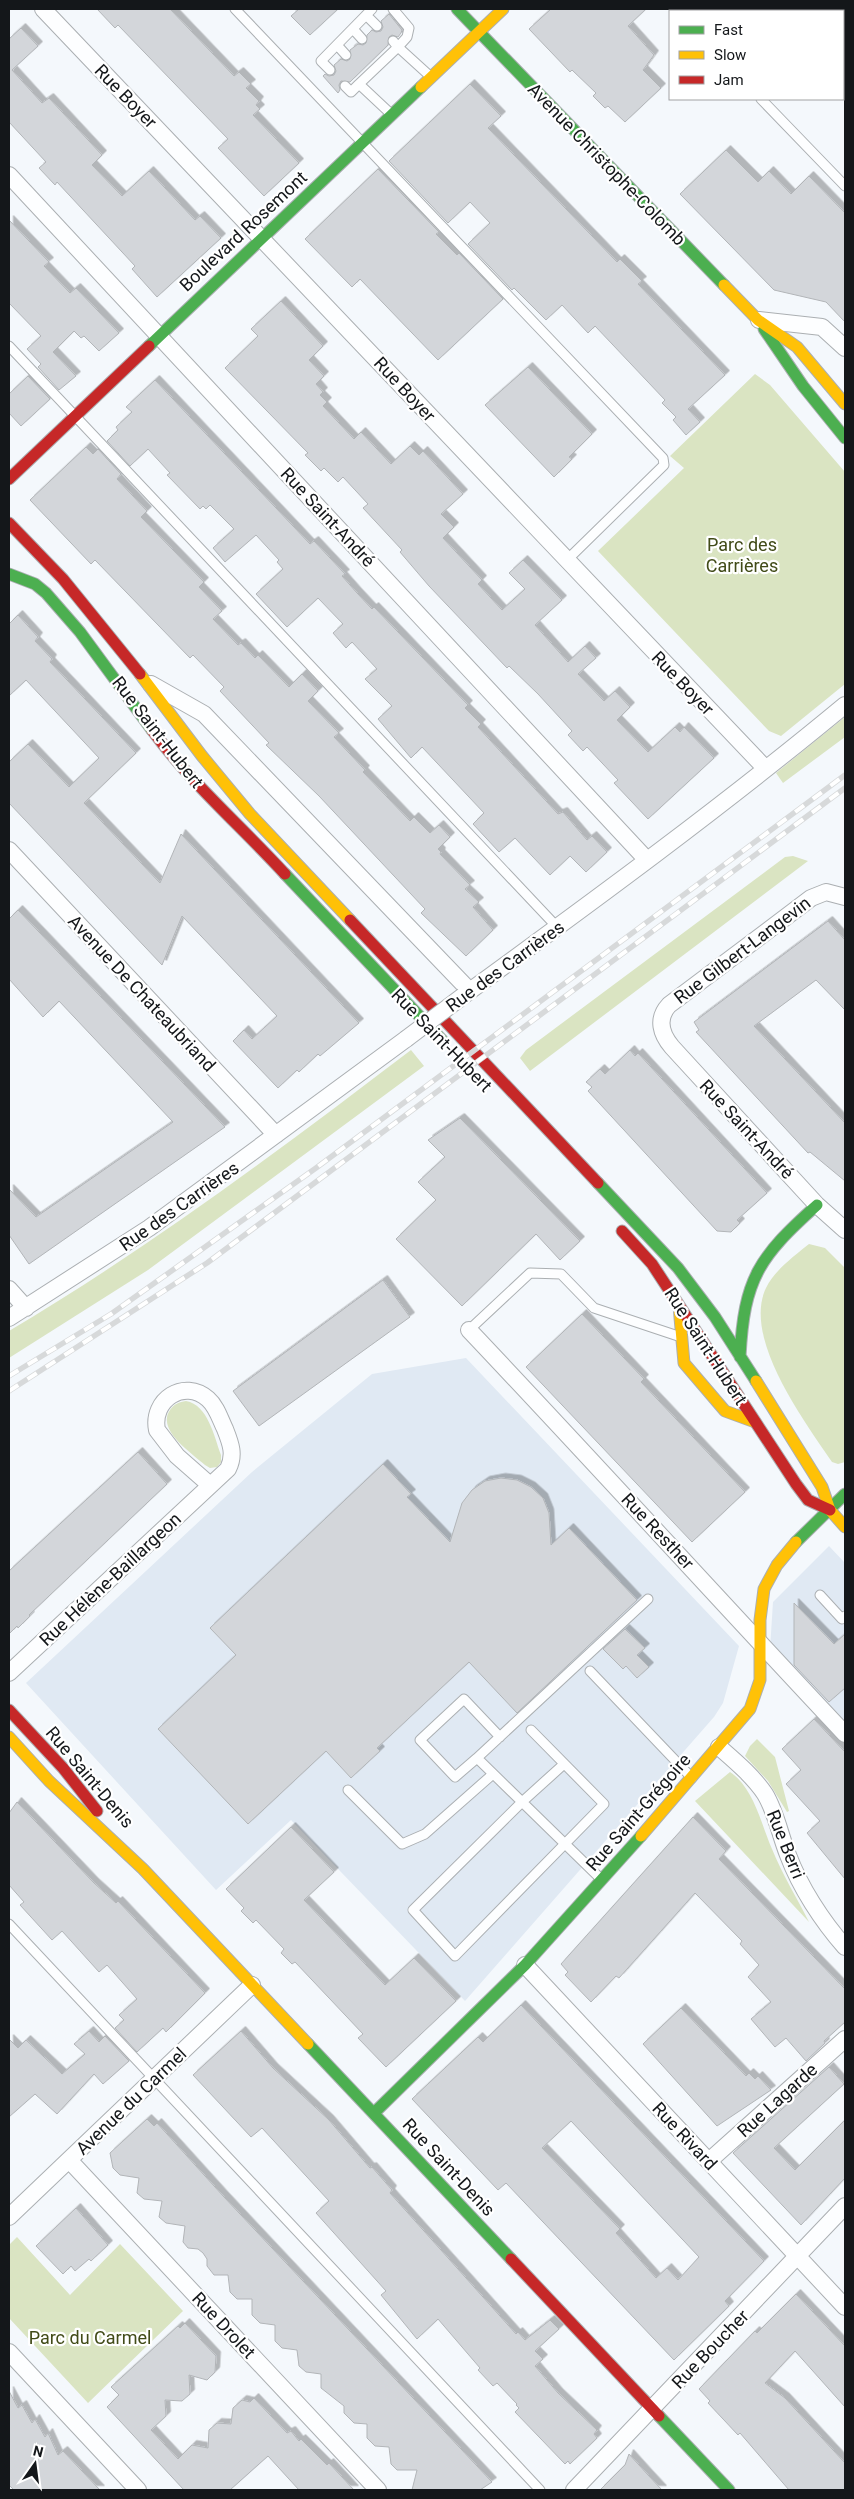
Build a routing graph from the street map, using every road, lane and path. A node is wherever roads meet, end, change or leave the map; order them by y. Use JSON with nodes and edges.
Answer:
{"nodes":[{"id":1,"x":43,"y":9,"type":"edge"},
{"id":2,"x":235,"y":9,"type":"edge"},
{"id":3,"x":393,"y":9,"type":"edge"},
{"id":4,"x":457,"y":9,"type":"edge"},
{"id":5,"x":503,"y":9,"type":"edge"},
{"id":6,"x":369,"y":12,"type":"edge"},
{"id":7,"x":377,"y":26,"type":"dead end"},
{"id":8,"x":353,"y":29,"type":"junction"},
{"id":9,"x":479,"y":32,"type":"junction"},
{"id":10,"x":362,"y":39,"type":"dead end"},
{"id":11,"x":396,"y":44,"type":"junction"},
{"id":12,"x":337,"y":45,"type":"junction"},
{"id":13,"x":346,"y":55,"type":"dead end"},
{"id":14,"x":330,"y":70,"type":"dead end"},
{"id":15,"x":431,"y":78,"type":"junction"},
{"id":16,"x":359,"y":84,"type":"junction"},
{"id":17,"x":345,"y":86,"type":"dead end"},
{"id":18,"x":762,"y":100,"type":"edge"},
{"id":19,"x":391,"y":114,"type":"junction"},
{"id":20,"x":362,"y":142,"type":"junction"},
{"id":21,"x":9,"y":175,"type":"edge"},
{"id":22,"x":845,"y":186,"type":"edge"},
{"id":23,"x":261,"y":238,"type":"junction"},
{"id":24,"x":758,"y":320,"type":"junction"},
{"id":25,"x":160,"y":335,"type":"junction"},
{"id":26,"x":9,"y":346,"type":"edge"},
{"id":27,"x":845,"y":348,"type":"edge"},
{"id":28,"x":845,"y":404,"type":"edge"},
{"id":29,"x":74,"y":416,"type":"junction"},
{"id":30,"x":845,"y":438,"type":"edge"},
{"id":31,"x":9,"y":479,"type":"edge"},
{"id":32,"x":9,"y":523,"type":"edge"},
{"id":33,"x":567,"y":560,"type":"junction"},
{"id":34,"x":9,"y":574,"type":"edge"},
{"id":35,"x":148,"y":683,"type":"junction"},
{"id":36,"x":845,"y":705,"type":"edge"},
{"id":37,"x":766,"y":769,"type":"junction"},
{"id":38,"x":647,"y":860,"type":"junction"},
{"id":39,"x":12,"y":862,"type":"edge"},
{"id":40,"x":838,"y":895,"type":"edge"},
{"id":41,"x":557,"y":927,"type":"junction"},
{"id":42,"x":466,"y":993,"type":"junction"},
{"id":43,"x":661,"y":1020,"type":"joint"},
{"id":44,"x":453,"y":1052,"type":"dead end"},
{"id":45,"x":276,"y":1135,"type":"junction"},
{"id":46,"x":818,"y":1205,"type":"junction"},
{"id":47,"x":612,"y":1221,"type":"dead end"},
{"id":48,"x":845,"y":1230,"type":"edge"},
{"id":49,"x":9,"y":1289,"type":"edge"},
{"id":50,"x":679,"y":1305,"type":"junction"},
{"id":51,"x":26,"y":1308,"type":"junction"},
{"id":52,"x":9,"y":1318,"type":"edge"},
{"id":53,"x":469,"y":1330,"type":"joint"},
{"id":54,"x":681,"y":1337,"type":"junction"},
{"id":55,"x":740,"y":1356,"type":"junction"},
{"id":56,"x":756,"y":1422,"type":"junction"},
{"id":57,"x":210,"y":1485,"type":"junction"},
{"id":58,"x":845,"y":1494,"type":"edge"},
{"id":59,"x":830,"y":1510,"type":"junction"},
{"id":60,"x":845,"y":1527,"type":"edge"},
{"id":61,"x":820,"y":1595,"type":"dead end"},
{"id":62,"x":648,"y":1599,"type":"dead end"},
{"id":63,"x":845,"y":1616,"type":"edge"},
{"id":64,"x":760,"y":1643,"type":"junction"},
{"id":65,"x":590,"y":1671,"type":"dead end"},
{"id":66,"x":9,"y":1673,"type":"edge"},
{"id":67,"x":9,"y":1710,"type":"edge"},
{"id":68,"x":530,"y":1730,"type":"dead end"},
{"id":69,"x":845,"y":1734,"type":"edge"},
{"id":70,"x":9,"y":1737,"type":"edge"},
{"id":71,"x":500,"y":1737,"type":"junction"},
{"id":72,"x":719,"y":1747,"type":"junction"},
{"id":73,"x":477,"y":1758,"type":"junction"},
{"id":74,"x":564,"y":1764,"type":"junction"},
{"id":75,"x":493,"y":1774,"type":"junction"},
{"id":76,"x":692,"y":1778,"type":"junction"},
{"id":77,"x":348,"y":1790,"type":"dead end"},
{"id":78,"x":522,"y":1802,"type":"junction"},
{"id":79,"x":565,"y":1844,"type":"junction"},
{"id":80,"x":143,"y":1869,"type":"junction"},
{"id":81,"x":602,"y":1880,"type":"junction"},
{"id":82,"x":9,"y":1924,"type":"edge"},
{"id":83,"x":845,"y":1947,"type":"edge"},
{"id":84,"x":525,"y":1965,"type":"junction"},
{"id":85,"x":252,"y":1985,"type":"junction"},
{"id":86,"x":845,"y":2039,"type":"edge"},
{"id":87,"x":154,"y":2079,"type":"junction"},
{"id":88,"x":374,"y":2113,"type":"junction"},
{"id":89,"x":69,"y":2160,"type":"junction"},
{"id":90,"x":709,"y":2161,"type":"junction"},
{"id":91,"x":845,"y":2206,"type":"edge"},
{"id":92,"x":9,"y":2217,"type":"edge"},
{"id":93,"x":798,"y":2256,"type":"junction"},
{"id":94,"x":845,"y":2307,"type":"edge"},
{"id":95,"x":9,"y":2352,"type":"edge"},
{"id":96,"x":652,"y":2409,"type":"junction"},
{"id":97,"x":138,"y":2490,"type":"edge"},
{"id":98,"x":378,"y":2490,"type":"edge"},
{"id":99,"x":540,"y":2490,"type":"edge"},
{"id":100,"x":574,"y":2490,"type":"edge"},
{"id":101,"x":729,"y":2490,"type":"edge"}],
"edges":[{"from":1,"to":23,"type":"street","name":"Rue Boyer"},
{"from":2,"to":20,"type":"lane"},
{"from":3,"to":11,"type":"lane"},
{"from":4,"to":9,"type":"street","name":"Avenue Christophe-Colomb"},
{"from":5,"to":9,"type":"street","name":"Boulevard Rosemont"},
{"from":6,"to":7,"type":"lane"},
{"from":6,"to":8,"type":"lane"},
{"from":8,"to":10,"type":"lane"},
{"from":8,"to":12,"type":"lane"},
{"from":9,"to":15,"type":"street","name":"Boulevard Rosemont"},
{"from":9,"to":24,"type":"street","name":"Avenue Christophe-Colomb"},
{"from":11,"to":15,"type":"lane"},
{"from":11,"to":16,"type":"lane"},
{"from":12,"to":13,"type":"lane"},
{"from":12,"to":14,"type":"lane"},
{"from":15,"to":19,"type":"street","name":"Boulevard Rosemont"},
{"from":16,"to":17,"type":"lane"},
{"from":16,"to":19,"type":"lane"},
{"from":18,"to":22,"type":"lane"},
{"from":19,"to":20,"type":"street","name":"Boulevard Rosemont"},
{"from":20,"to":23,"type":"street","name":"Boulevard Rosemont"},
{"from":20,"to":33,"type":"lane"},
{"from":21,"to":25,"type":"street","name":"Rue Saint-André"},
{"from":23,"to":25,"type":"street","name":"Boulevard Rosemont"},
{"from":23,"to":33,"type":"street","name":"Rue Boyer"},
{"from":24,"to":27,"type":"street"},
{"from":24,"to":28,"type":"street","name":"Avenue Christophe-Colomb"},
{"from":24,"to":30,"type":"street","name":"Avenue Christophe-Colomb"},
{"from":25,"to":29,"type":"street","name":"Boulevard Rosemont"},
{"from":25,"to":38,"type":"street","name":"Rue Saint-André"},
{"from":26,"to":29,"type":"lane"},
{"from":29,"to":31,"type":"street","name":"Boulevard Rosemont"},
{"from":29,"to":41,"type":"lane"},
{"from":32,"to":35,"type":"street","name":"Rue Saint-Hubert"},
{"from":33,"to":37,"type":"street","name":"Rue Boyer"},
{"from":34,"to":44,"type":"street","name":"Rue Saint-Hubert"},
{"from":35,"to":42,"type":"street","name":"Rue Saint-Hubert"},
{"from":35,"to":55,"type":"street","name":"Rue Saint-Hubert"},
{"from":36,"to":37,"type":"street","name":"Rue des Carrières"},
{"from":37,"to":38,"type":"street","name":"Rue des Carrières"},
{"from":38,"to":41,"type":"street","name":"Rue des Carrières"},
{"from":39,"to":45,"type":"street","name":"Avenue De Chateaubriand"},
{"from":40,"to":43,"type":"street","name":"Rue Gilbert-Langevin"},
{"from":41,"to":42,"type":"street","name":"Rue des Carrières"},
{"from":42,"to":45,"type":"street","name":"Rue des Carrières","bridge":true},
{"from":43,"to":46,"type":"street","name":"Rue Saint-André"},
{"from":45,"to":51,"type":"street","name":"Rue des Carrières"},
{"from":46,"to":48,"type":"street","name":"Rue Saint-André"},
{"from":46,"to":55,"type":"street"},
{"from":47,"to":50,"type":"street","name":"Rue Saint-Hubert"},
{"from":49,"to":51,"type":"street"},
{"from":50,"to":54,"type":"street"},
{"from":50,"to":56,"type":"street","name":"Rue Saint-Hubert"},
{"from":51,"to":52,"type":"street","name":"Rue des Carrières"},
{"from":53,"to":54,"type":"lane"},
{"from":53,"to":64,"type":"street","name":"Rue Resther"},
{"from":54,"to":56,"type":"street"},
{"from":55,"to":59,"type":"street","name":"Rue Saint-Hubert"},
{"from":56,"to":59,"type":"street","name":"Rue Saint-Hubert"},
{"from":57,"to":57,"type":"street","name":"Rue Hélène-Baillargeon"},
{"from":57,"to":66,"type":"street","name":"Rue Hélène-Baillargeon"},
{"from":58,"to":59,"type":"street","name":"Rue Saint-Grégoire"},
{"from":59,"to":60,"type":"street","name":"Rue Saint-Hubert"},
{"from":59,"to":64,"type":"street","name":"Rue Saint-Grégoire"},
{"from":61,"to":63,"type":"lane"},
{"from":62,"to":71,"type":"lane"},
{"from":64,"to":69,"type":"street","name":"Rue Resther"},
{"from":64,"to":72,"type":"street","name":"Rue Saint-Grégoire"},
{"from":65,"to":76,"type":"lane"},
{"from":67,"to":80,"type":"street","name":"Rue Saint-Denis"},
{"from":68,"to":74,"type":"lane"},
{"from":70,"to":80,"type":"street","name":"Rue Saint-Denis"},
{"from":71,"to":73,"type":"lane"},
{"from":71,"to":73,"type":"lane"},
{"from":72,"to":76,"type":"street","name":"Rue Saint-Grégoire"},
{"from":72,"to":83,"type":"street","name":"Rue Berri"},
{"from":73,"to":75,"type":"lane"},
{"from":74,"to":78,"type":"lane"},
{"from":74,"to":79,"type":"lane"},
{"from":75,"to":77,"type":"lane"},
{"from":75,"to":78,"type":"lane"},
{"from":76,"to":81,"type":"street","name":"Rue Saint-Grégoire"},
{"from":78,"to":79,"type":"lane"},
{"from":78,"to":79,"type":"lane"},
{"from":79,"to":81,"type":"lane"},
{"from":80,"to":85,"type":"street","name":"Rue Saint-Denis"},
{"from":81,"to":84,"type":"street","name":"Rue Saint-Grégoire"},
{"from":82,"to":87,"type":"lane"},
{"from":84,"to":88,"type":"street","name":"Rue Saint-Grégoire"},
{"from":84,"to":90,"type":"street","name":"Rue Rivard"},
{"from":85,"to":87,"type":"street","name":"Avenue du Carmel"},
{"from":85,"to":88,"type":"street","name":"Rue Saint-Denis"},
{"from":86,"to":90,"type":"street","name":"Rue Lagarde"},
{"from":87,"to":89,"type":"street","name":"Avenue du Carmel"},
{"from":87,"to":99,"type":"lane"},
{"from":88,"to":96,"type":"street","name":"Rue Saint-Denis"},
{"from":89,"to":92,"type":"street","name":"Avenue du Carmel"},
{"from":89,"to":98,"type":"street","name":"Rue Drolet"},
{"from":90,"to":93,"type":"street","name":"Rue Rivard"},
{"from":91,"to":93,"type":"street","name":"Rue Boucher"},
{"from":93,"to":94,"type":"street","name":"Rue Rivard"},
{"from":93,"to":96,"type":"street","name":"Rue Boucher"},
{"from":95,"to":97,"type":"street"},
{"from":96,"to":100,"type":"street","name":"Rue Boucher"},
{"from":96,"to":101,"type":"street","name":"Rue Saint-Denis"}]}
